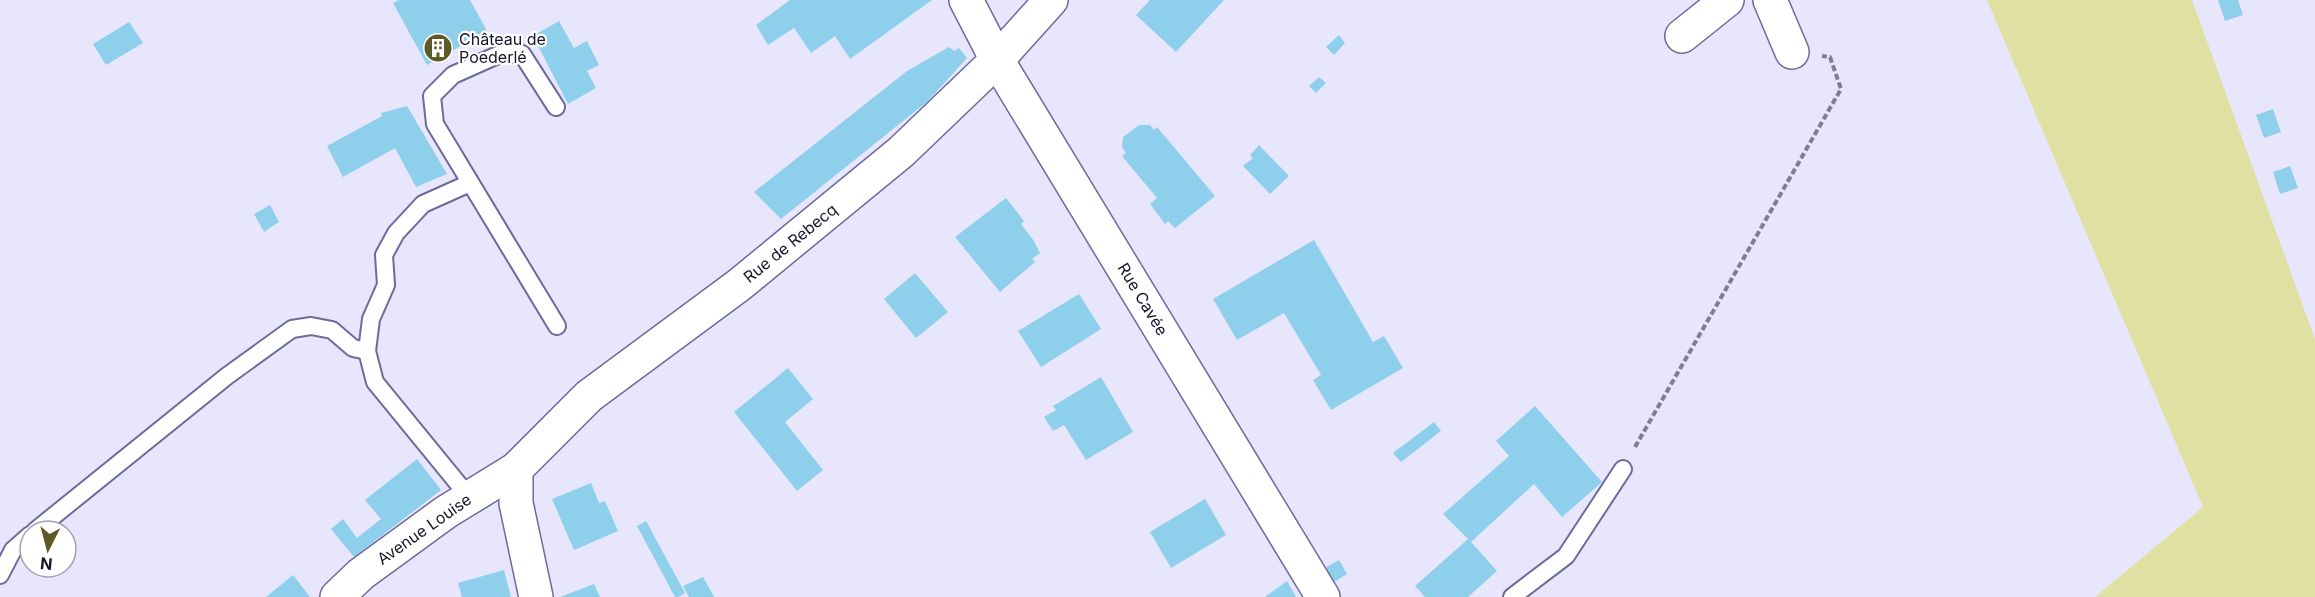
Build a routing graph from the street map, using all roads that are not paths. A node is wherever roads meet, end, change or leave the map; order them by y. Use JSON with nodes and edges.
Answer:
{"nodes":[{"id":1,"x":966,"y":0,"type":"edge"},
{"id":2,"x":1051,"y":0,"type":"edge"},
{"id":3,"x":1727,"y":0,"type":"edge"},
{"id":4,"x":1770,"y":0,"type":"edge"},
{"id":5,"x":1682,"y":36,"type":"dead end"},
{"id":6,"x":1791,"y":52,"type":"road end"},
{"id":7,"x":997,"y":60,"type":"junction"},
{"id":8,"x":556,"y":107,"type":"dead end"},
{"id":9,"x":470,"y":183,"type":"junction"},
{"id":10,"x":556,"y":326,"type":"dead end"},
{"id":11,"x":367,"y":351,"type":"junction"},
{"id":12,"x":516,"y":469,"type":"junction"},
{"id":13,"x":1623,"y":469,"type":"road end"},
{"id":14,"x":469,"y":497,"type":"junction"},
{"id":15,"x":51,"y":519,"type":"edge"},
{"id":16,"x":18,"y":546,"type":"edge"},
{"id":17,"x":0,"y":575,"type":"edge"},
{"id":18,"x":337,"y":597,"type":"edge"},
{"id":19,"x":536,"y":597,"type":"edge"},
{"id":20,"x":1323,"y":597,"type":"edge"},
{"id":21,"x":1512,"y":597,"type":"edge"}],
"edges":[{"from":1,"to":7,"type":"street","name":"Rue Cavée"},
{"from":2,"to":7,"type":"street","name":"Rue de Rebecq"},
{"from":3,"to":5,"type":"street"},
{"from":4,"to":6,"type":"street"},
{"from":7,"to":12,"type":"street","name":"Rue de Rebecq"},
{"from":7,"to":20,"type":"street","name":"Rue Cavée"},
{"from":8,"to":9,"type":"lane"},
{"from":9,"to":10,"type":"lane"},
{"from":9,"to":11,"type":"lane"},
{"from":11,"to":14,"type":"lane"},
{"from":11,"to":15,"type":"lane"},
{"from":12,"to":14,"type":"street","name":"Avenue Louise"},
{"from":12,"to":19,"type":"street"},
{"from":13,"to":21,"type":"lane"},
{"from":14,"to":18,"type":"street","name":"Avenue Louise"},
{"from":16,"to":17,"type":"lane"}]}
